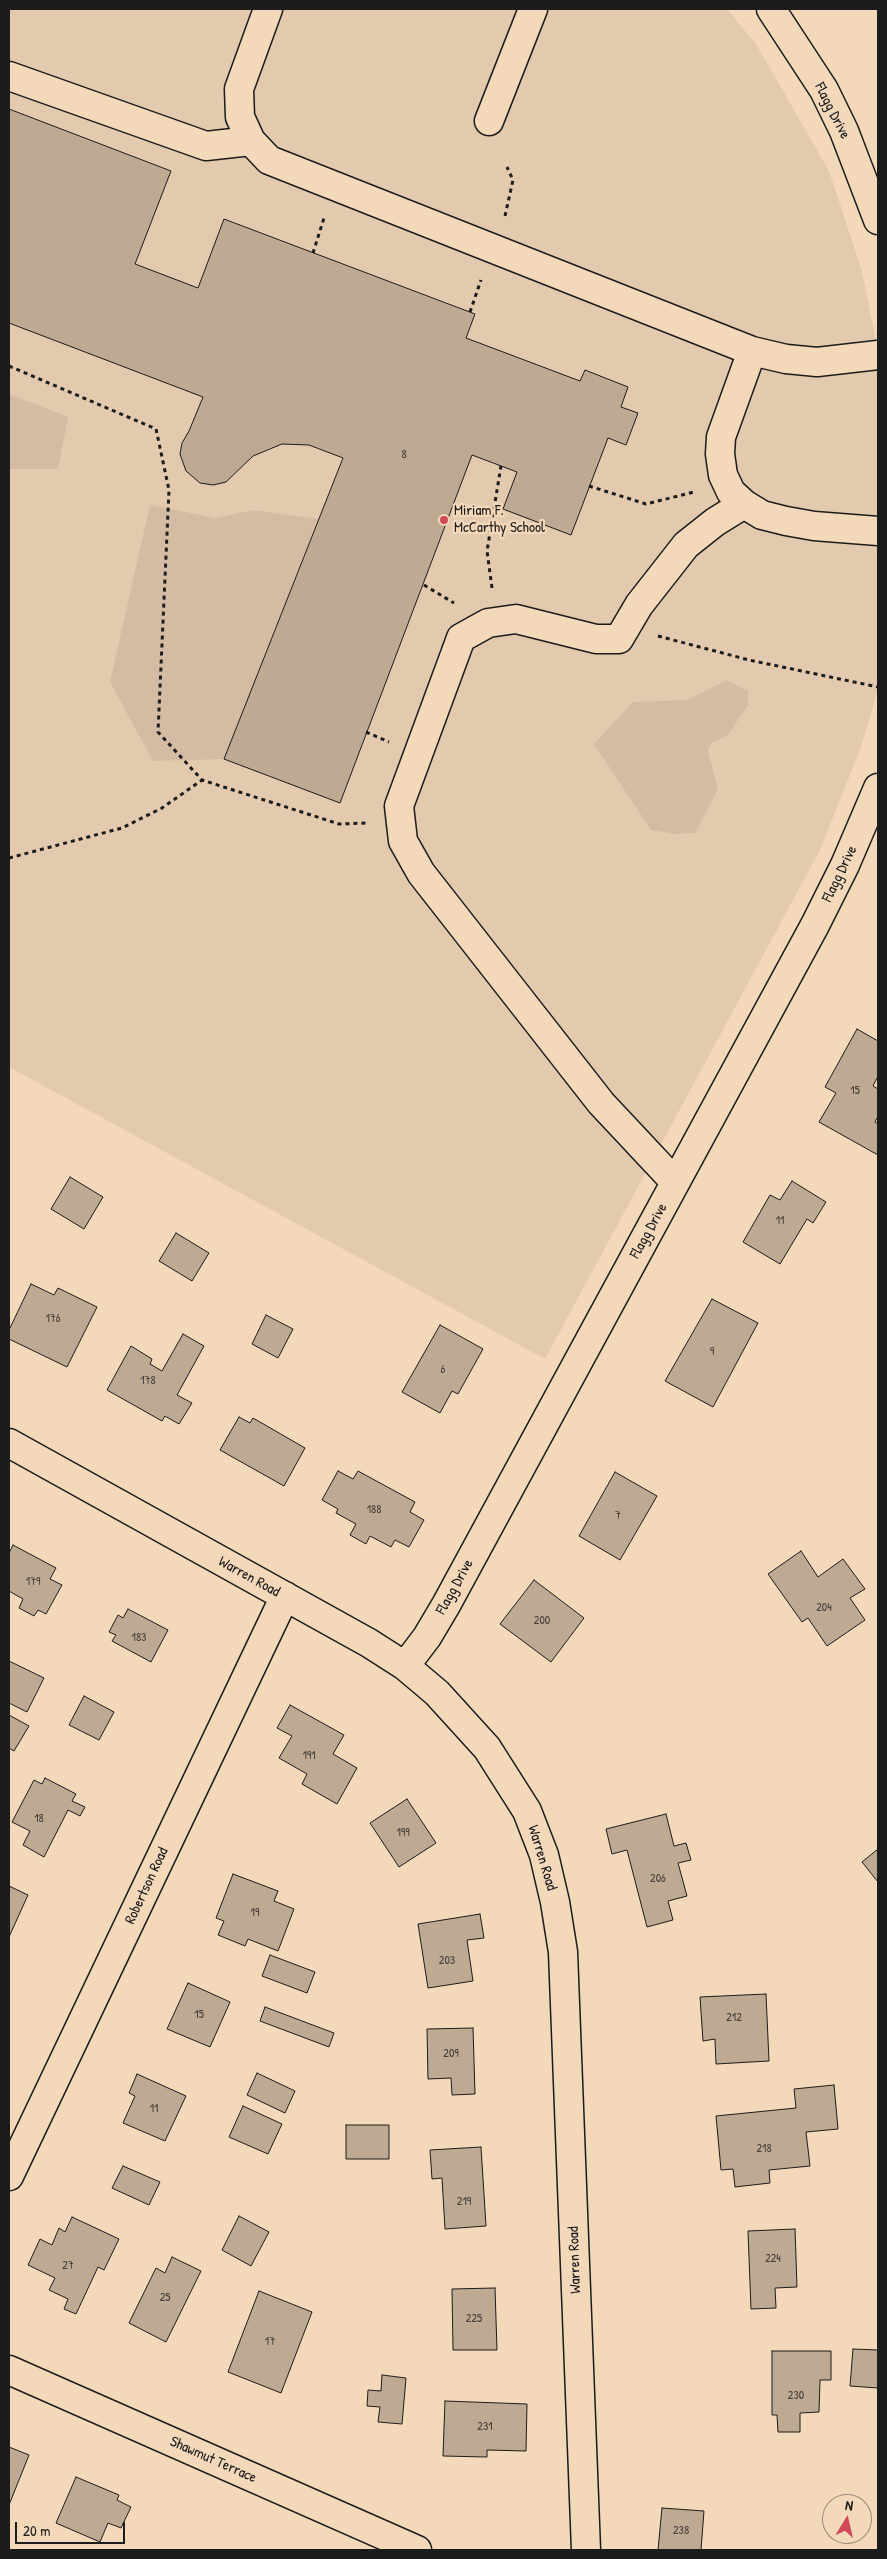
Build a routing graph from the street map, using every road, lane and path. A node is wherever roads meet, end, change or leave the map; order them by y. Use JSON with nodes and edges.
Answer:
{"nodes":[{"id":1,"x":268,"y":9,"type":"edge"},
{"id":2,"x":533,"y":9,"type":"edge"},
{"id":3,"x":776,"y":11,"type":"edge"},
{"id":4,"x":9,"y":76,"type":"edge"},
{"id":5,"x":489,"y":121,"type":"dead end"},
{"id":6,"x":251,"y":141,"type":"junction"},
{"id":7,"x":507,"y":167,"type":"dead end"},
{"id":8,"x":505,"y":216,"type":"dead end"},
{"id":9,"x":324,"y":217,"type":"dead end"},
{"id":10,"x":878,"y":220,"type":"edge"},
{"id":11,"x":313,"y":253,"type":"dead end"},
{"id":12,"x":480,"y":280,"type":"dead end"},
{"id":13,"x":470,"y":312,"type":"dead end"},
{"id":14,"x":752,"y":351,"type":"junction"},
{"id":15,"x":878,"y":355,"type":"edge"},
{"id":16,"x":9,"y":366,"type":"edge"},
{"id":17,"x":501,"y":466,"type":"dead end"},
{"id":18,"x":589,"y":486,"type":"dead end"},
{"id":19,"x":699,"y":490,"type":"dead end"},
{"id":20,"x":744,"y":504,"type":"junction"},
{"id":21,"x":878,"y":531,"type":"edge"},
{"id":22,"x":498,"y":621,"type":"junction"},
{"id":23,"x":627,"y":626,"type":"junction"},
{"id":24,"x":878,"y":687,"type":"edge"},
{"id":25,"x":202,"y":780,"type":"junction"},
{"id":26,"x":878,"y":788,"type":"edge"},
{"id":27,"x":401,"y":822,"type":"junction"},
{"id":28,"x":9,"y":858,"type":"edge"},
{"id":29,"x":675,"y":1182,"type":"junction"},
{"id":30,"x":9,"y":1443,"type":"edge"},
{"id":31,"x":285,"y":1596,"type":"junction"},
{"id":32,"x":405,"y":1666,"type":"junction"},
{"id":33,"x":9,"y":2176,"type":"edge"},
{"id":34,"x":9,"y":2370,"type":"edge"},
{"id":35,"x":417,"y":2550,"type":"edge"},
{"id":36,"x":586,"y":2550,"type":"edge"}],
"edges":[{"from":1,"to":6,"type":"street"},
{"from":2,"to":5,"type":"street"},
{"from":3,"to":10,"type":"street","name":"Flagg Drive"},
{"from":4,"to":6,"type":"street"},
{"from":6,"to":14,"type":"street"},
{"from":7,"to":8,"type":"path"},
{"from":9,"to":11,"type":"path"},
{"from":12,"to":13,"type":"path"},
{"from":14,"to":15,"type":"street"},
{"from":14,"to":20,"type":"street"},
{"from":16,"to":25,"type":"path"},
{"from":17,"to":22,"type":"path"},
{"from":18,"to":19,"type":"path"},
{"from":20,"to":21,"type":"street"},
{"from":20,"to":23,"type":"street"},
{"from":22,"to":23,"type":"street"},
{"from":22,"to":27,"type":"street"},
{"from":23,"to":24,"type":"path"},
{"from":25,"to":27,"type":"path"},
{"from":25,"to":28,"type":"path"},
{"from":26,"to":29,"type":"street","name":"Flagg Drive"},
{"from":27,"to":29,"type":"street"},
{"from":29,"to":32,"type":"street","name":"Flagg Drive"},
{"from":30,"to":31,"type":"street","name":"Warren Road"},
{"from":31,"to":32,"type":"street","name":"Warren Road"},
{"from":31,"to":33,"type":"street","name":"Robertson Road"},
{"from":32,"to":36,"type":"street","name":"Warren Road"},
{"from":34,"to":35,"type":"street","name":"Shawmut Terrace"}]}
